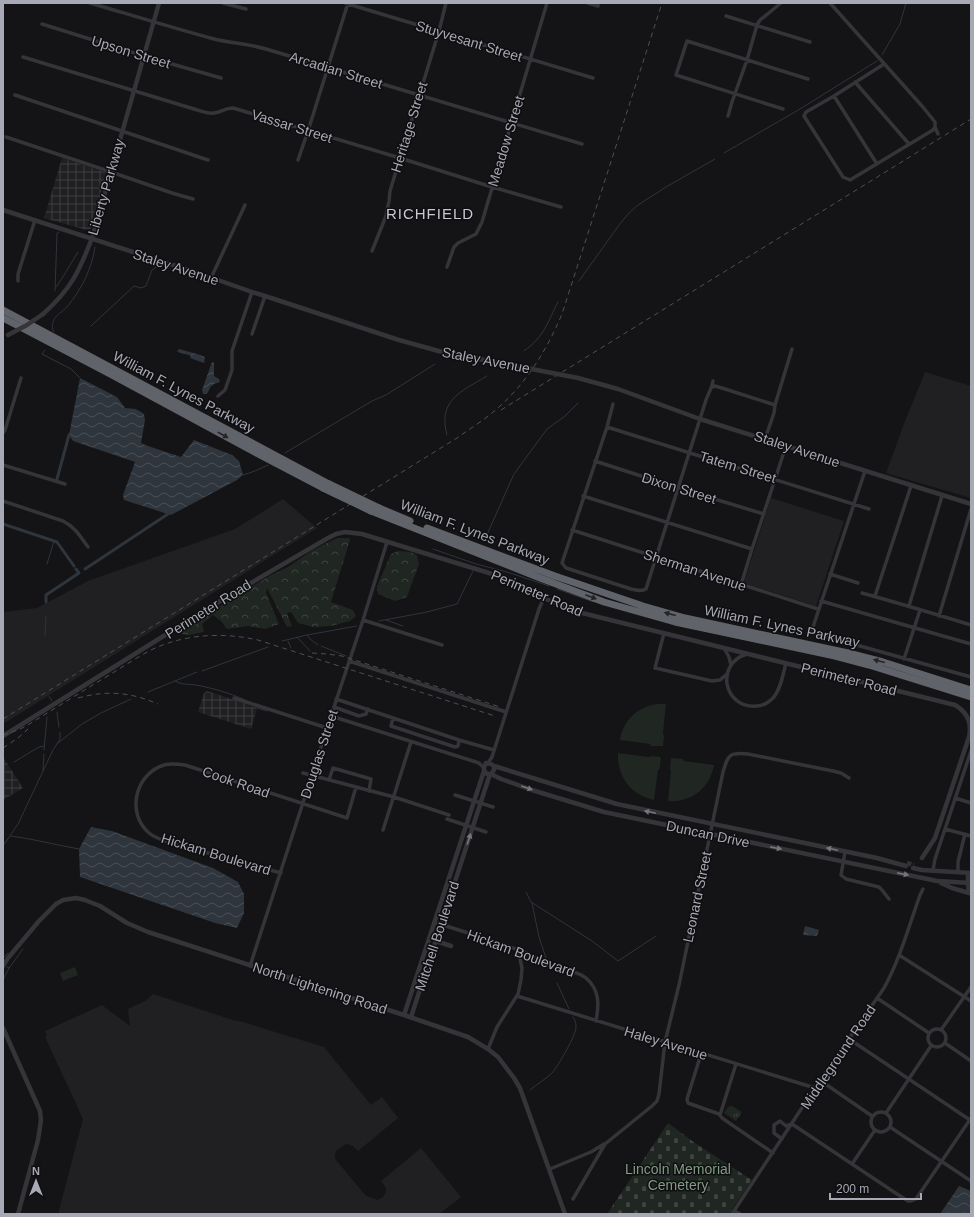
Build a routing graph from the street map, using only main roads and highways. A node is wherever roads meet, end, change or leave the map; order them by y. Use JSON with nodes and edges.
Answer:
{"nodes":[{"id":1,"x":3,"y":310,"type":"edge"},
{"id":2,"x":3,"y":318,"type":"edge"},
{"id":3,"x":326,"y":486,"type":"junction"},
{"id":4,"x":971,"y":690,"type":"edge"},
{"id":5,"x":971,"y":697,"type":"edge"}],
"edges":[{"from":1,"to":3,"type":"highway","name":"William F. Lynes Parkway"},
{"from":2,"to":3,"type":"highway","name":"William F. Lynes Parkway","one_way":true},
{"from":4,"to":3,"type":"highway","name":"William F. Lynes Parkway","one_way":true,"bridge":true},
{"from":3,"to":5,"type":"highway","name":"William F. Lynes Parkway","one_way":true,"bridge":true}]}
